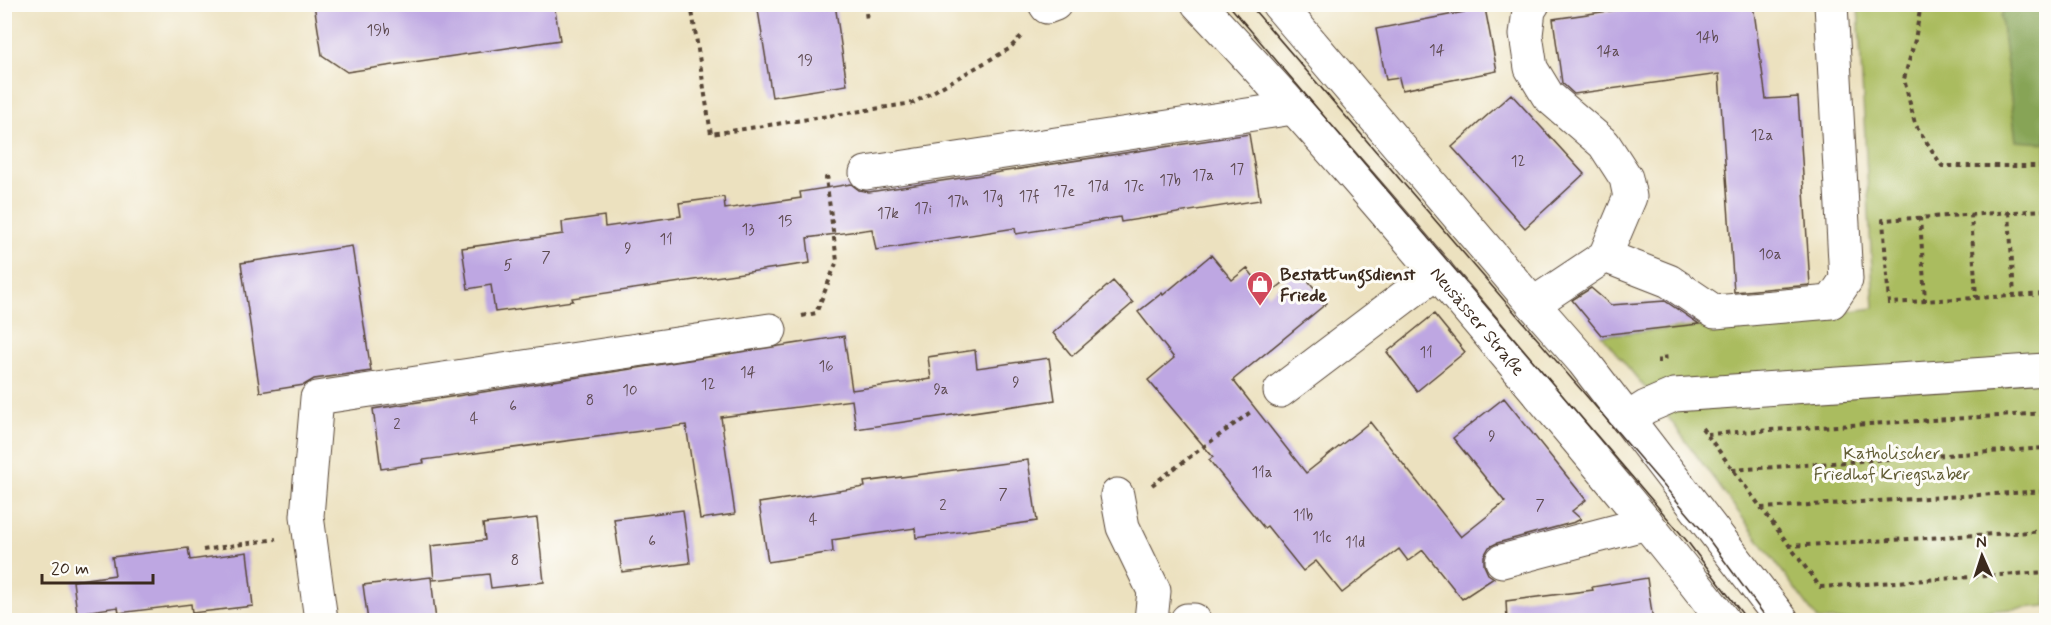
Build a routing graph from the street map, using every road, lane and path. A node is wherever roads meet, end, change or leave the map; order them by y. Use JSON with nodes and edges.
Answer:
{"nodes":[{"id":1,"x":691,"y":4,"type":"edge"},
{"id":2,"x":865,"y":4,"type":"edge"},
{"id":3,"x":1198,"y":4,"type":"edge"},
{"id":4,"x":1533,"y":4,"type":"edge"},
{"id":5,"x":1831,"y":4,"type":"edge"},
{"id":6,"x":1922,"y":4,"type":"edge"},
{"id":7,"x":1049,"y":5,"type":"edge"},
{"id":8,"x":1280,"y":5,"type":"edge"},
{"id":9,"x":867,"y":20,"type":"dead end"},
{"id":10,"x":1293,"y":108,"type":"junction"},
{"id":11,"x":2046,"y":166,"type":"edge"},
{"id":12,"x":866,"y":172,"type":"joint"},
{"id":13,"x":2045,"y":210,"type":"edge"},
{"id":14,"x":2009,"y":212,"type":"junction"},
{"id":15,"x":1971,"y":214,"type":"junction"},
{"id":16,"x":1920,"y":217,"type":"junction"},
{"id":17,"x":2046,"y":245,"type":"edge"},
{"id":18,"x":1605,"y":256,"type":"junction"},
{"id":19,"x":1437,"y":272,"type":"junction"},
{"id":20,"x":2046,"y":294,"type":"edge"},
{"id":21,"x":2014,"y":296,"type":"junction"},
{"id":22,"x":1976,"y":298,"type":"junction"},
{"id":23,"x":1925,"y":301,"type":"junction"},
{"id":24,"x":1533,"y":304,"type":"junction"},
{"id":25,"x":770,"y":330,"type":"joint"},
{"id":26,"x":1671,"y":357,"type":"dead end"},
{"id":27,"x":2046,"y":370,"type":"edge"},
{"id":28,"x":1280,"y":391,"type":"joint"},
{"id":29,"x":1674,"y":395,"type":"junction"},
{"id":30,"x":2046,"y":413,"type":"edge"},
{"id":31,"x":1627,"y":419,"type":"junction"},
{"id":32,"x":1707,"y":434,"type":"junction"},
{"id":33,"x":2046,"y":448,"type":"edge"},
{"id":34,"x":1732,"y":470,"type":"junction"},
{"id":35,"x":2046,"y":491,"type":"edge"},
{"id":36,"x":1119,"y":502,"type":"joint"},
{"id":37,"x":1761,"y":508,"type":"junction"},
{"id":38,"x":1647,"y":523,"type":"junction"},
{"id":39,"x":2046,"y":531,"type":"edge"},
{"id":40,"x":309,"y":535,"type":"junction"},
{"id":41,"x":1788,"y":546,"type":"junction"},
{"id":42,"x":203,"y":550,"type":"dead end"},
{"id":43,"x":1502,"y":561,"type":"dead end"},
{"id":44,"x":2046,"y":572,"type":"edge"},
{"id":45,"x":321,"y":621,"type":"edge"},
{"id":46,"x":1151,"y":621,"type":"edge"},
{"id":47,"x":1187,"y":621,"type":"edge"},
{"id":48,"x":1194,"y":621,"type":"edge"},
{"id":49,"x":1723,"y":621,"type":"edge"},
{"id":50,"x":1782,"y":621,"type":"edge"}],
"edges":[{"from":1,"to":7,"type":"path"},
{"from":2,"to":9,"type":"path"},
{"from":3,"to":10,"type":"main road","name":"Neusässer Straße"},
{"from":4,"to":18,"type":"main road"},
{"from":5,"to":18,"type":"main road"},
{"from":6,"to":11,"type":"path"},
{"from":8,"to":24,"type":"main road"},
{"from":10,"to":12,"type":"main road"},
{"from":10,"to":19,"type":"main road","name":"Neusässer Straße"},
{"from":12,"to":25,"type":"path"},
{"from":13,"to":14,"type":"path"},
{"from":13,"to":17,"type":"path"},
{"from":14,"to":15,"type":"path"},
{"from":14,"to":21,"type":"path"},
{"from":15,"to":16,"type":"path"},
{"from":15,"to":22,"type":"path"},
{"from":16,"to":23,"type":"path"},
{"from":16,"to":23,"type":"path"},
{"from":18,"to":24,"type":"main road"},
{"from":19,"to":28,"type":"main road"},
{"from":19,"to":38,"type":"main road","name":"Neusässer Straße"},
{"from":20,"to":21,"type":"path"},
{"from":21,"to":22,"type":"path"},
{"from":22,"to":23,"type":"path"},
{"from":24,"to":31,"type":"main road"},
{"from":25,"to":40,"type":"main road"},
{"from":26,"to":29,"type":"path"},
{"from":27,"to":29,"type":"main road"},
{"from":28,"to":36,"type":"path"},
{"from":29,"to":31,"type":"main road"},
{"from":29,"to":32,"type":"path"},
{"from":30,"to":32,"type":"path"},
{"from":31,"to":50,"type":"main road"},
{"from":32,"to":34,"type":"path"},
{"from":33,"to":34,"type":"path"},
{"from":34,"to":37,"type":"path"},
{"from":35,"to":37,"type":"path"},
{"from":36,"to":46,"type":"main road"},
{"from":37,"to":41,"type":"path"},
{"from":38,"to":43,"type":"main road"},
{"from":38,"to":49,"type":"main road","name":"Neusässer Straße"},
{"from":39,"to":41,"type":"path"},
{"from":40,"to":42,"type":"path"},
{"from":40,"to":45,"type":"main road"},
{"from":41,"to":44,"type":"path"},
{"from":47,"to":48,"type":"main road"}]}
